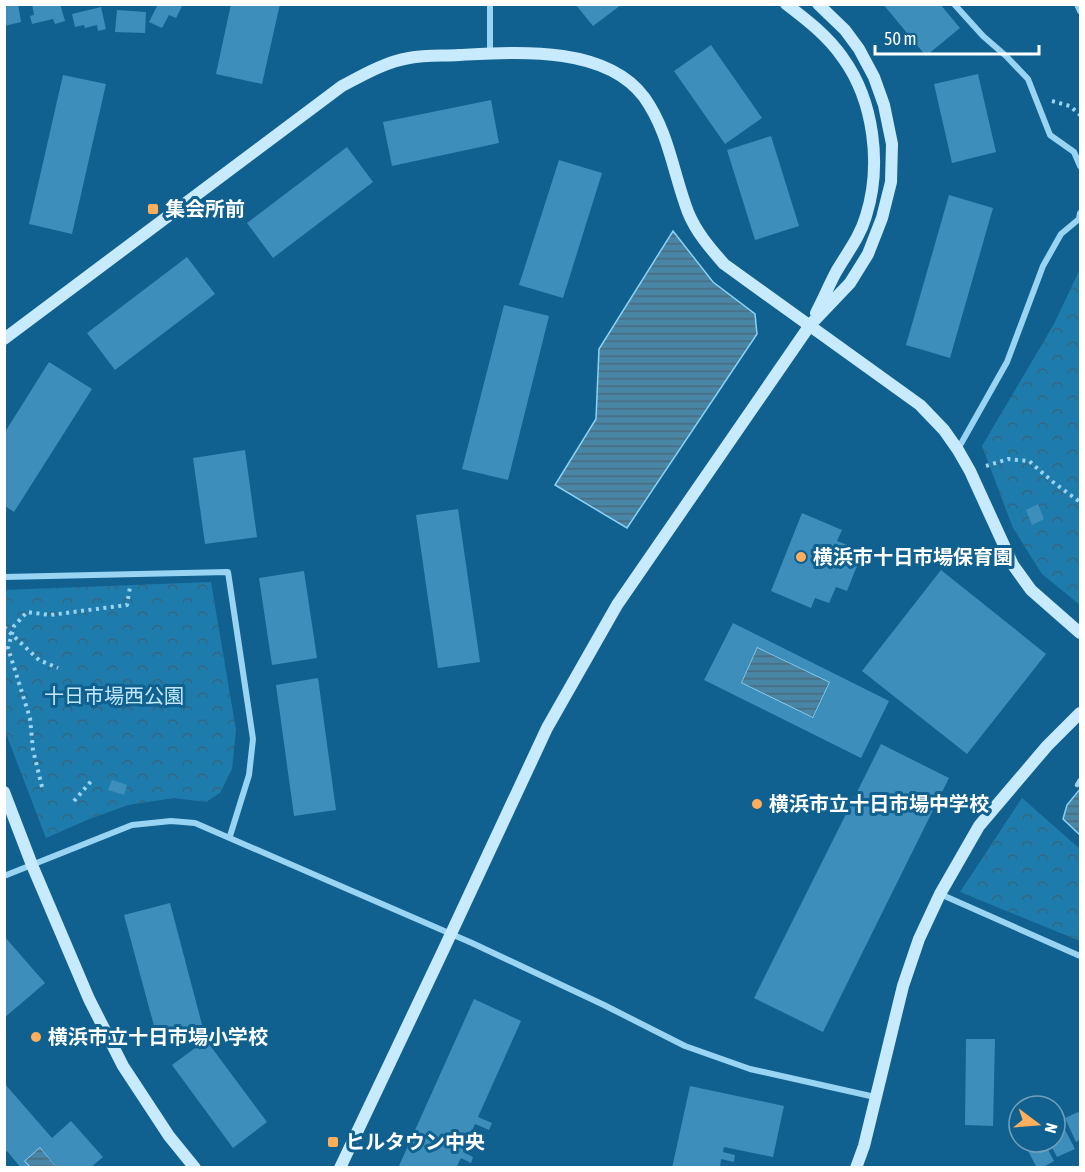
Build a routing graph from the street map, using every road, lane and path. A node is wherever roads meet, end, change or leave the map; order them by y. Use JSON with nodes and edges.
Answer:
{"nodes":[{"id":1,"x":490,"y":4,"type":"edge"},
{"id":2,"x":786,"y":4,"type":"edge"},
{"id":3,"x":818,"y":4,"type":"edge"},
{"id":4,"x":954,"y":4,"type":"edge"},
{"id":5,"x":1077,"y":4,"type":"edge"},
{"id":6,"x":1080,"y":11,"type":"edge"},
{"id":7,"x":490,"y":53,"type":"junction"},
{"id":8,"x":1038,"y":105,"type":"junction"},
{"id":9,"x":1080,"y":115,"type":"edge"},
{"id":10,"x":1080,"y":166,"type":"edge"},
{"id":11,"x":1080,"y":213,"type":"edge"},
{"id":12,"x":810,"y":325,"type":"junction"},
{"id":13,"x":4,"y":339,"type":"edge"},
{"id":14,"x":958,"y":450,"type":"junction"},
{"id":15,"x":970,"y":471,"type":"junction"},
{"id":16,"x":1080,"y":502,"type":"edge"},
{"id":17,"x":131,"y":574,"type":"junction"},
{"id":18,"x":4,"y":577,"type":"edge"},
{"id":19,"x":4,"y":627,"type":"edge"},
{"id":20,"x":12,"y":633,"type":"junction"},
{"id":21,"x":1080,"y":633,"type":"edge"},
{"id":22,"x":58,"y":668,"type":"dead end"},
{"id":23,"x":1080,"y":713,"type":"edge"},
{"id":24,"x":93,"y":779,"type":"dead end"},
{"id":25,"x":42,"y":787,"type":"dead end"},
{"id":26,"x":4,"y":792,"type":"edge"},
{"id":27,"x":74,"y":801,"type":"dead end"},
{"id":28,"x":230,"y":836,"type":"junction"},
{"id":29,"x":32,"y":865,"type":"junction"},
{"id":30,"x":4,"y":876,"type":"edge"},
{"id":31,"x":940,"y":894,"type":"junction"},
{"id":32,"x":450,"y":934,"type":"junction"},
{"id":33,"x":1080,"y":956,"type":"edge"},
{"id":34,"x":875,"y":1097,"type":"junction"},
{"id":35,"x":195,"y":1167,"type":"edge"},
{"id":36,"x":339,"y":1167,"type":"edge"},
{"id":37,"x":856,"y":1167,"type":"edge"}],
"edges":[{"from":1,"to":7,"type":"street"},
{"from":2,"to":12,"type":"street"},
{"from":3,"to":12,"type":"street"},
{"from":4,"to":8,"type":"street"},
{"from":5,"to":6,"type":"street"},
{"from":7,"to":12,"type":"street"},
{"from":7,"to":13,"type":"street"},
{"from":8,"to":9,"type":"path"},
{"from":8,"to":10,"type":"street"},
{"from":11,"to":14,"type":"street"},
{"from":12,"to":14,"type":"street"},
{"from":12,"to":32,"type":"street"},
{"from":14,"to":15,"type":"street"},
{"from":15,"to":16,"type":"path"},
{"from":15,"to":21,"type":"street"},
{"from":17,"to":18,"type":"street"},
{"from":17,"to":20,"type":"path"},
{"from":17,"to":28,"type":"street"},
{"from":19,"to":20,"type":"path"},
{"from":20,"to":22,"type":"path"},
{"from":20,"to":25,"type":"path"},
{"from":23,"to":31,"type":"street"},
{"from":24,"to":27,"type":"path"},
{"from":26,"to":29,"type":"street"},
{"from":28,"to":29,"type":"street"},
{"from":28,"to":32,"type":"street"},
{"from":29,"to":30,"type":"street"},
{"from":29,"to":35,"type":"street"},
{"from":31,"to":33,"type":"street"},
{"from":31,"to":34,"type":"street"},
{"from":32,"to":34,"type":"street"},
{"from":32,"to":36,"type":"street"},
{"from":34,"to":37,"type":"street"}]}
